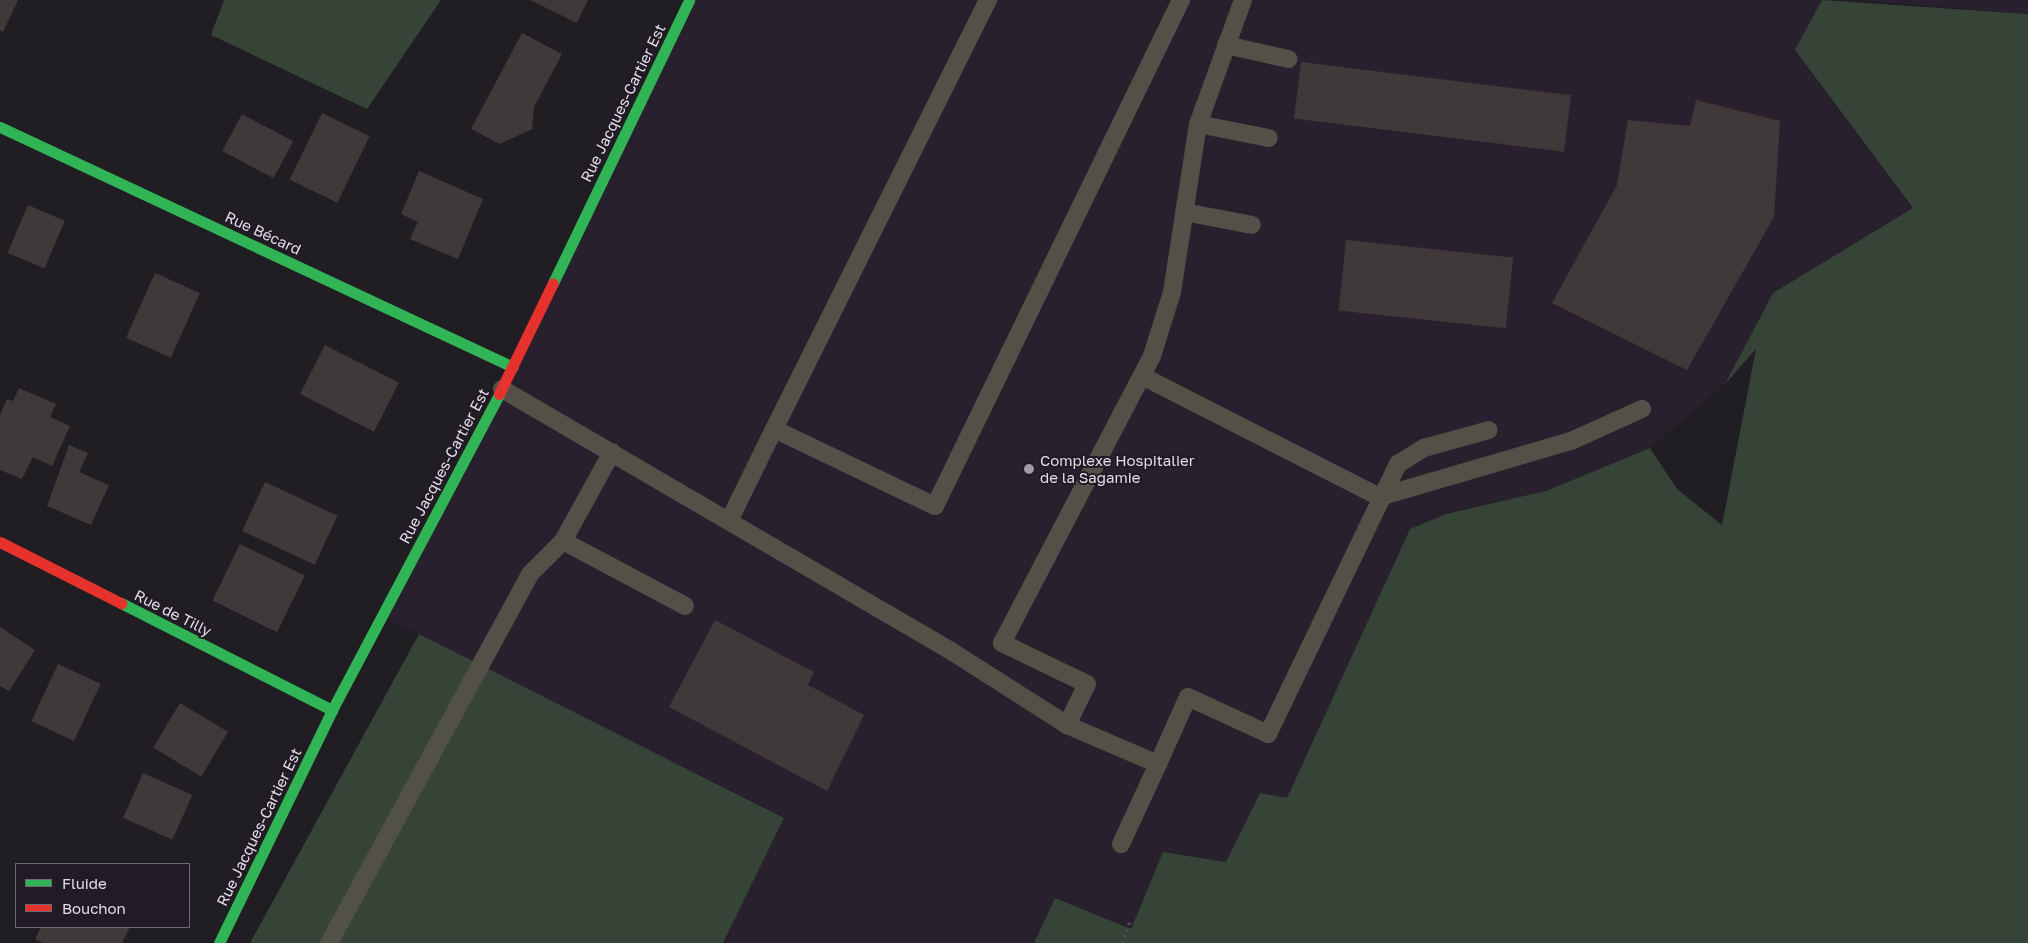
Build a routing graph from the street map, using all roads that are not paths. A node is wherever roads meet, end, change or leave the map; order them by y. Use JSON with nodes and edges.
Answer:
{"nodes":[{"id":1,"x":689,"y":0,"type":"edge"},
{"id":2,"x":988,"y":0,"type":"edge"},
{"id":3,"x":1181,"y":0,"type":"edge"},
{"id":4,"x":1243,"y":0,"type":"edge"},
{"id":5,"x":1226,"y":45,"type":"junction"},
{"id":6,"x":1288,"y":59,"type":"dead end"},
{"id":7,"x":1198,"y":124,"type":"junction"},
{"id":8,"x":0,"y":127,"type":"edge"},
{"id":9,"x":1269,"y":138,"type":"dead end"},
{"id":10,"x":1184,"y":212,"type":"junction"},
{"id":11,"x":1252,"y":225,"type":"dead end"},
{"id":12,"x":513,"y":367,"type":"junction"},
{"id":13,"x":1142,"y":376,"type":"junction"},
{"id":14,"x":502,"y":388,"type":"junction"},
{"id":15,"x":1642,"y":409,"type":"dead end"},
{"id":16,"x":774,"y":429,"type":"junction"},
{"id":17,"x":1489,"y":430,"type":"dead end"},
{"id":18,"x":612,"y":452,"type":"junction"},
{"id":19,"x":1379,"y":497,"type":"junction"},
{"id":20,"x":730,"y":521,"type":"junction"},
{"id":21,"x":563,"y":540,"type":"junction"},
{"id":22,"x":0,"y":542,"type":"edge"},
{"id":23,"x":685,"y":606,"type":"dead end"},
{"id":24,"x":332,"y":710,"type":"junction"},
{"id":25,"x":1067,"y":725,"type":"junction"},
{"id":26,"x":1158,"y":764,"type":"junction"},
{"id":27,"x":1121,"y":844,"type":"dead end"},
{"id":28,"x":219,"y":943,"type":"edge"},
{"id":29,"x":329,"y":943,"type":"edge"}],
"edges":[{"from":1,"to":12,"type":"main road","name":"Rue Jacques-Cartier Est"},
{"from":2,"to":16,"type":"lane"},
{"from":3,"to":16,"type":"lane"},
{"from":4,"to":5,"type":"lane"},
{"from":5,"to":6,"type":"lane"},
{"from":5,"to":7,"type":"lane"},
{"from":7,"to":9,"type":"lane"},
{"from":7,"to":10,"type":"lane"},
{"from":8,"to":12,"type":"main road","name":"Rue Bécard"},
{"from":10,"to":11,"type":"lane"},
{"from":10,"to":13,"type":"lane"},
{"from":12,"to":14,"type":"main road","name":"Rue Jacques-Cartier Est"},
{"from":13,"to":19,"type":"lane"},
{"from":13,"to":25,"type":"lane"},
{"from":14,"to":18,"type":"lane"},
{"from":14,"to":24,"type":"main road","name":"Rue Jacques-Cartier Est"},
{"from":15,"to":19,"type":"lane"},
{"from":16,"to":20,"type":"lane"},
{"from":17,"to":19,"type":"lane"},
{"from":18,"to":20,"type":"lane"},
{"from":18,"to":21,"type":"lane"},
{"from":19,"to":26,"type":"lane"},
{"from":20,"to":25,"type":"lane"},
{"from":21,"to":23,"type":"lane"},
{"from":21,"to":29,"type":"lane"},
{"from":22,"to":24,"type":"main road","name":"Rue de Tilly"},
{"from":24,"to":28,"type":"main road","name":"Rue Jacques-Cartier Est"},
{"from":25,"to":26,"type":"lane"},
{"from":26,"to":27,"type":"lane"}]}
